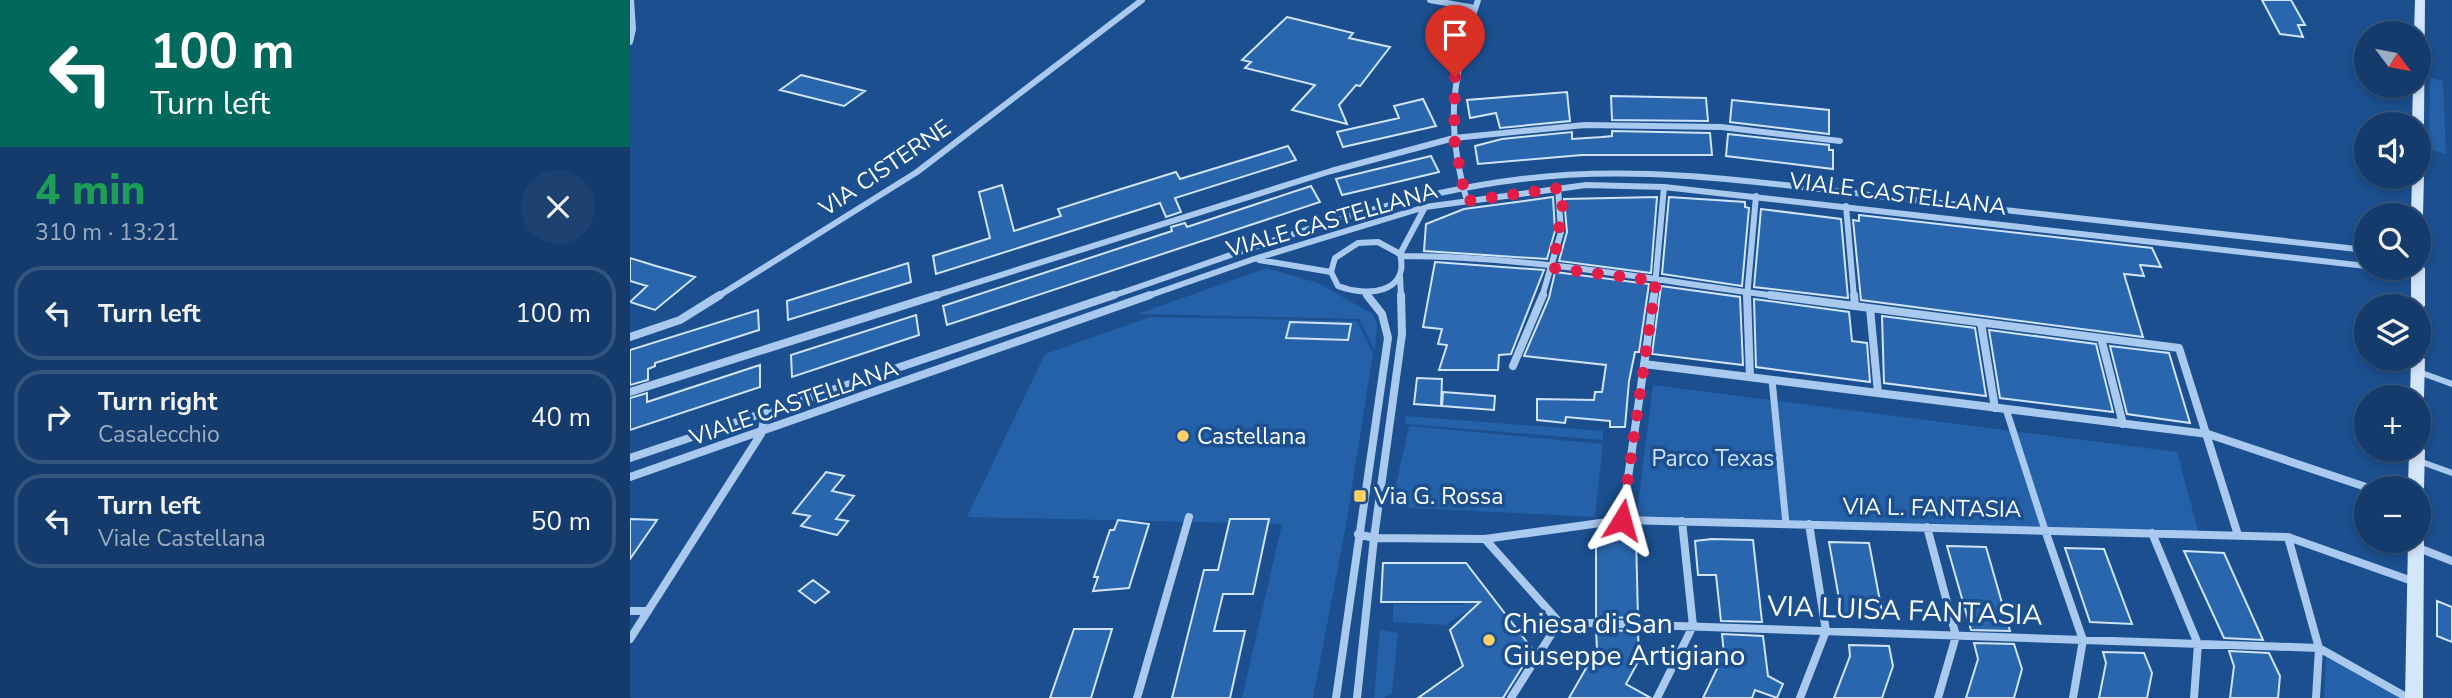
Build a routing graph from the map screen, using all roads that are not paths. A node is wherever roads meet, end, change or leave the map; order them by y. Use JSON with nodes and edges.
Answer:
{"nodes":[{"id":1,"x":631,"y":0,"type":"edge"},
{"id":2,"x":1142,"y":0,"type":"edge"},
{"id":3,"x":1430,"y":0,"type":"edge"},
{"id":4,"x":1478,"y":0,"type":"edge"},
{"id":5,"x":2420,"y":0,"type":"edge"},
{"id":6,"x":1475,"y":8,"type":"junction"},
{"id":7,"x":630,"y":42,"type":"edge"},
{"id":8,"x":2418,"y":112,"type":"edge"},
{"id":9,"x":1454,"y":138,"type":"junction"},
{"id":10,"x":1840,"y":141,"type":"dead end"},
{"id":11,"x":1664,"y":187,"type":"junction"},
{"id":12,"x":1559,"y":188,"type":"junction"},
{"id":13,"x":1463,"y":189,"type":"junction"},
{"id":14,"x":1756,"y":196,"type":"junction"},
{"id":15,"x":1466,"y":201,"type":"junction"},
{"id":16,"x":1846,"y":206,"type":"junction"},
{"id":17,"x":1426,"y":207,"type":"junction"},
{"id":18,"x":1353,"y":215,"type":"junction"},
{"id":19,"x":1358,"y":227,"type":"junction"},
{"id":20,"x":1358,"y":243,"type":"junction"},
{"id":21,"x":2354,"y":249,"type":"edge"},
{"id":22,"x":1401,"y":255,"type":"junction"},
{"id":23,"x":1254,"y":259,"type":"junction"},
{"id":24,"x":2354,"y":265,"type":"edge"},
{"id":25,"x":1553,"y":268,"type":"junction"},
{"id":26,"x":1331,"y":272,"type":"junction"},
{"id":27,"x":1400,"y":276,"type":"junction"},
{"id":28,"x":1656,"y":281,"type":"junction"},
{"id":29,"x":1747,"y":293,"type":"junction"},
{"id":30,"x":1366,"y":294,"type":"junction"},
{"id":31,"x":1854,"y":306,"type":"junction"},
{"id":32,"x":1870,"y":308,"type":"junction"},
{"id":33,"x":1981,"y":323,"type":"junction"},
{"id":34,"x":630,"y":337,"type":"edge"},
{"id":35,"x":2101,"y":338,"type":"junction"},
{"id":36,"x":1644,"y":364,"type":"junction"},
{"id":37,"x":1513,"y":366,"type":"dead end"},
{"id":38,"x":2429,"y":371,"type":"edge"},
{"id":39,"x":1750,"y":377,"type":"junction"},
{"id":40,"x":1772,"y":380,"type":"junction"},
{"id":41,"x":2452,"y":384,"type":"edge"},
{"id":42,"x":630,"y":392,"type":"edge"},
{"id":43,"x":1878,"y":393,"type":"junction"},
{"id":44,"x":1994,"y":408,"type":"junction"},
{"id":45,"x":2006,"y":409,"type":"junction"},
{"id":46,"x":766,"y":412,"type":"junction"},
{"id":47,"x":2123,"y":424,"type":"junction"},
{"id":48,"x":761,"y":434,"type":"junction"},
{"id":49,"x":2208,"y":434,"type":"junction"},
{"id":50,"x":630,"y":458,"type":"edge"},
{"id":51,"x":2431,"y":462,"type":"edge"},
{"id":52,"x":2452,"y":473,"type":"edge"},
{"id":53,"x":630,"y":477,"type":"edge"},
{"id":54,"x":2354,"y":483,"type":"edge"},
{"id":55,"x":1189,"y":517,"type":"dead end"},
{"id":56,"x":1622,"y":520,"type":"junction"},
{"id":57,"x":1682,"y":521,"type":"junction"},
{"id":58,"x":1786,"y":524,"type":"junction"},
{"id":59,"x":1809,"y":524,"type":"junction"},
{"id":60,"x":1927,"y":527,"type":"junction"},
{"id":61,"x":2045,"y":530,"type":"junction"},
{"id":62,"x":2152,"y":533,"type":"junction"},
{"id":63,"x":1358,"y":534,"type":"junction"},
{"id":64,"x":2238,"y":535,"type":"junction"},
{"id":65,"x":2288,"y":537,"type":"junction"},
{"id":66,"x":1374,"y":538,"type":"junction"},
{"id":67,"x":1485,"y":539,"type":"junction"},
{"id":68,"x":2431,"y":551,"type":"edge"},
{"id":69,"x":2416,"y":553,"type":"edge"},
{"id":70,"x":2452,"y":561,"type":"edge"},
{"id":71,"x":2415,"y":582,"type":"junction"},
{"id":72,"x":630,"y":611,"type":"edge"},
{"id":73,"x":648,"y":611,"type":"junction"},
{"id":74,"x":1559,"y":622,"type":"junction"},
{"id":75,"x":1693,"y":626,"type":"junction"},
{"id":76,"x":1826,"y":631,"type":"junction"},
{"id":77,"x":1956,"y":636,"type":"junction"},
{"id":78,"x":630,"y":639,"type":"edge"},
{"id":79,"x":2083,"y":640,"type":"junction"},
{"id":80,"x":2198,"y":644,"type":"junction"},
{"id":81,"x":2319,"y":648,"type":"junction"},
{"id":82,"x":1137,"y":698,"type":"edge"},
{"id":83,"x":1336,"y":698,"type":"edge"},
{"id":84,"x":1357,"y":698,"type":"edge"},
{"id":85,"x":1511,"y":698,"type":"edge"},
{"id":86,"x":1657,"y":698,"type":"edge"},
{"id":87,"x":1800,"y":698,"type":"edge"},
{"id":88,"x":1938,"y":698,"type":"edge"},
{"id":89,"x":2073,"y":698,"type":"edge"},
{"id":90,"x":2194,"y":698,"type":"edge"},
{"id":91,"x":2316,"y":698,"type":"edge"},
{"id":92,"x":2411,"y":698,"type":"edge"}],
"edges":[{"from":1,"to":7,"type":"street"},
{"from":2,"to":34,"type":"street","name":"VIA CISTERNE"},
{"from":3,"to":6,"type":"street"},
{"from":4,"to":6,"type":"street"},
{"from":5,"to":8,"type":"main road"},
{"from":6,"to":9,"type":"street"},
{"from":9,"to":10,"type":"street"},
{"from":9,"to":13,"type":"street"},
{"from":9,"to":42,"type":"street"},
{"from":11,"to":12,"type":"street","name":"VIALE CASTELLANA"},
{"from":11,"to":14,"type":"street","name":"VIALE CASTELLANA"},
{"from":11,"to":28,"type":"street"},
{"from":12,"to":15,"type":"street","name":"VIALE CASTELLANA"},
{"from":12,"to":25,"type":"street"},
{"from":13,"to":15,"type":"street"},
{"from":13,"to":18,"type":"street"},
{"from":13,"to":21,"type":"street"},
{"from":14,"to":16,"type":"street","name":"VIALE CASTELLANA"},
{"from":14,"to":29,"type":"street"},
{"from":15,"to":17,"type":"street","name":"VIALE CASTELLANA"},
{"from":16,"to":24,"type":"street","name":"VIALE CASTELLANA"},
{"from":16,"to":31,"type":"street"},
{"from":17,"to":19,"type":"street","name":"VIALE CASTELLANA"},
{"from":17,"to":22,"type":"street"},
{"from":18,"to":19,"type":"street"},
{"from":18,"to":46,"type":"street"},
{"from":19,"to":20,"type":"street"},
{"from":19,"to":23,"type":"street","name":"VIALE CASTELLANA"},
{"from":20,"to":22,"type":"street"},
{"from":20,"to":26,"type":"street"},
{"from":22,"to":25,"type":"street"},
{"from":22,"to":27,"type":"street"},
{"from":23,"to":26,"type":"street"},
{"from":23,"to":48,"type":"street","name":"VIALE CASTELLANA"},
{"from":25,"to":28,"type":"street"},
{"from":25,"to":37,"type":"street"},
{"from":26,"to":30,"type":"street"},
{"from":27,"to":30,"type":"street"},
{"from":27,"to":66,"type":"street"},
{"from":28,"to":29,"type":"street"},
{"from":28,"to":36,"type":"street"},
{"from":29,"to":31,"type":"street"},
{"from":29,"to":39,"type":"street"},
{"from":30,"to":63,"type":"street"},
{"from":31,"to":32,"type":"street"},
{"from":32,"to":33,"type":"street"},
{"from":32,"to":43,"type":"street"},
{"from":33,"to":35,"type":"street"},
{"from":33,"to":44,"type":"street"},
{"from":35,"to":47,"type":"street"},
{"from":35,"to":49,"type":"street"},
{"from":36,"to":39,"type":"street"},
{"from":36,"to":56,"type":"street"},
{"from":38,"to":41,"type":"lane"},
{"from":39,"to":40,"type":"street"},
{"from":40,"to":43,"type":"street"},
{"from":40,"to":58,"type":"street"},
{"from":43,"to":44,"type":"street"},
{"from":44,"to":45,"type":"street"},
{"from":45,"to":47,"type":"street"},
{"from":45,"to":61,"type":"street"},
{"from":46,"to":48,"type":"street"},
{"from":46,"to":50,"type":"street"},
{"from":47,"to":49,"type":"street"},
{"from":48,"to":53,"type":"street","name":"VIALE CASTELLANA"},
{"from":48,"to":73,"type":"street"},
{"from":49,"to":54,"type":"street"},
{"from":49,"to":64,"type":"street"},
{"from":51,"to":52,"type":"lane"},
{"from":55,"to":82,"type":"street"},
{"from":56,"to":57,"type":"street","name":"VIA L. FANTASIA"},
{"from":56,"to":67,"type":"street","name":"VIA L. FANTASIA"},
{"from":57,"to":58,"type":"street","name":"VIA L. FANTASIA"},
{"from":57,"to":75,"type":"street"},
{"from":58,"to":59,"type":"street","name":"VIA L. FANTASIA"},
{"from":59,"to":60,"type":"street","name":"VIA L. FANTASIA"},
{"from":59,"to":76,"type":"street"},
{"from":60,"to":61,"type":"street","name":"VIA L. FANTASIA"},
{"from":60,"to":77,"type":"street"},
{"from":61,"to":62,"type":"street","name":"VIA L. FANTASIA"},
{"from":61,"to":79,"type":"street"},
{"from":62,"to":64,"type":"street","name":"VIA L. FANTASIA"},
{"from":62,"to":80,"type":"street"},
{"from":63,"to":66,"type":"street","name":"VIA L. FANTASIA"},
{"from":63,"to":83,"type":"street"},
{"from":64,"to":65,"type":"street","name":"VIA L. FANTASIA"},
{"from":65,"to":71,"type":"street","name":"VIA L. FANTASIA"},
{"from":65,"to":81,"type":"street"},
{"from":66,"to":67,"type":"street","name":"VIA L. FANTASIA"},
{"from":66,"to":84,"type":"street"},
{"from":67,"to":74,"type":"street"},
{"from":68,"to":70,"type":"street"},
{"from":69,"to":71,"type":"main road"},
{"from":71,"to":92,"type":"main road"},
{"from":72,"to":73,"type":"street"},
{"from":73,"to":78,"type":"street"},
{"from":74,"to":75,"type":"street","name":"VIA LUISA FANTASIA"},
{"from":74,"to":85,"type":"street"},
{"from":75,"to":76,"type":"street","name":"VIA LUISA FANTASIA"},
{"from":75,"to":86,"type":"street"},
{"from":76,"to":77,"type":"street","name":"VIA LUISA FANTASIA"},
{"from":76,"to":87,"type":"street"},
{"from":77,"to":79,"type":"street","name":"VIA LUISA FANTASIA"},
{"from":77,"to":88,"type":"street"},
{"from":79,"to":80,"type":"street","name":"VIA LUISA FANTASIA"},
{"from":79,"to":89,"type":"street"},
{"from":80,"to":81,"type":"street","name":"VIA LUISA FANTASIA"},
{"from":80,"to":90,"type":"street"},
{"from":81,"to":91,"type":"street"},
{"from":81,"to":92,"type":"street"}]}
